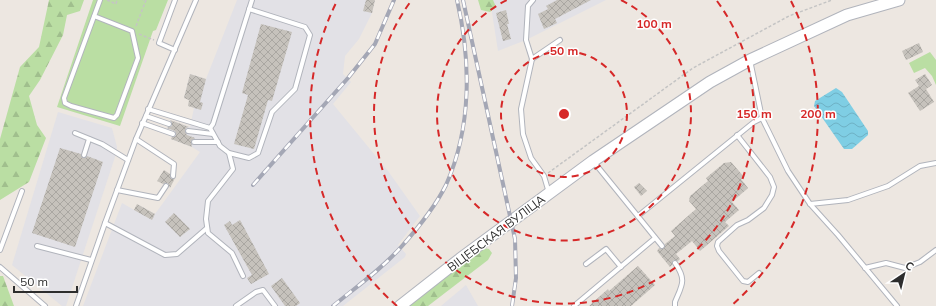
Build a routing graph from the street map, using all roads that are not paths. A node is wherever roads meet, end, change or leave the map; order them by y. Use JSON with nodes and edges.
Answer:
{"nodes":[{"id":1,"x":100,"y":0,"type":"edge"},
{"id":2,"x":175,"y":0,"type":"edge"},
{"id":3,"x":196,"y":0,"type":"edge"},
{"id":4,"x":252,"y":0,"type":"edge"},
{"id":5,"x":532,"y":0,"type":"edge"},
{"id":6,"x":899,"y":0,"type":"edge"},
{"id":7,"x":249,"y":10,"type":"junction"},
{"id":8,"x":94,"y":16,"type":"junction"},
{"id":9,"x":560,"y":40,"type":"dead end"},
{"id":10,"x":174,"y":50,"type":"junction"},
{"id":11,"x":532,"y":59,"type":"junction"},
{"id":12,"x":750,"y":60,"type":"junction"},
{"id":13,"x":148,"y":110,"type":"junction"},
{"id":14,"x":146,"y":116,"type":"junction"},
{"id":15,"x":762,"y":118,"type":"junction"},
{"id":16,"x":142,"y":123,"type":"junction"},
{"id":17,"x":169,"y":124,"type":"dead end"},
{"id":18,"x":210,"y":128,"type":"junction"},
{"id":19,"x":188,"y":131,"type":"dead end"},
{"id":20,"x":75,"y":133,"type":"dead end"},
{"id":21,"x":173,"y":134,"type":"dead end"},
{"id":22,"x":213,"y":134,"type":"junction"},
{"id":23,"x":737,"y":135,"type":"junction"},
{"id":24,"x":89,"y":138,"type":"junction"},
{"id":25,"x":136,"y":139,"type":"junction"},
{"id":26,"x":194,"y":142,"type":"dead end"},
{"id":27,"x":218,"y":142,"type":"junction"},
{"id":28,"x":229,"y":153,"type":"junction"},
{"id":29,"x":84,"y":155,"type":"dead end"},
{"id":30,"x":128,"y":160,"type":"junction"},
{"id":31,"x":592,"y":161,"type":"junction"},
{"id":32,"x":936,"y":163,"type":"edge"},
{"id":33,"x":173,"y":176,"type":"dead end"},
{"id":34,"x":166,"y":186,"type":"dead end"},
{"id":35,"x":117,"y":190,"type":"junction"},
{"id":36,"x":22,"y":191,"type":"dead end"},
{"id":37,"x":549,"y":193,"type":"junction"},
{"id":38,"x":810,"y":204,"type":"junction"},
{"id":39,"x":638,"y":216,"type":"junction"},
{"id":40,"x":105,"y":222,"type":"junction"},
{"id":41,"x":208,"y":228,"type":"junction"},
{"id":42,"x":655,"y":238,"type":"junction"},
{"id":43,"x":37,"y":246,"type":"dead end"},
{"id":44,"x":662,"y":246,"type":"dead end"},
{"id":45,"x":0,"y":250,"type":"edge"},
{"id":46,"x":936,"y":250,"type":"edge"},
{"id":47,"x":91,"y":260,"type":"junction"},
{"id":48,"x":675,"y":263,"type":"dead end"},
{"id":49,"x":586,"y":264,"type":"dead end"},
{"id":50,"x":0,"y":267,"type":"edge"},
{"id":51,"x":621,"y":267,"type":"junction"},
{"id":52,"x":865,"y":268,"type":"junction"},
{"id":53,"x":759,"y":273,"type":"dead end"},
{"id":54,"x":243,"y":276,"type":"dead end"},
{"id":55,"x":45,"y":306,"type":"edge"},
{"id":56,"x":76,"y":306,"type":"edge"},
{"id":57,"x":236,"y":306,"type":"edge"},
{"id":58,"x":275,"y":306,"type":"edge"},
{"id":59,"x":400,"y":306,"type":"edge"},
{"id":60,"x":574,"y":306,"type":"edge"},
{"id":61,"x":675,"y":306,"type":"edge"},
{"id":62,"x":897,"y":306,"type":"edge"}],
"edges":[{"from":1,"to":8,"type":"lane"},
{"from":2,"to":10,"type":"lane"},
{"from":3,"to":10,"type":"lane"},
{"from":4,"to":7,"type":"lane"},
{"from":5,"to":11,"type":"lane"},
{"from":6,"to":12,"type":"main road","name":"ВІЦЕБСКАЯ ВУЛІЦА"},
{"from":7,"to":18,"type":"lane"},
{"from":7,"to":28,"type":"lane"},
{"from":8,"to":8,"type":"lane"},
{"from":9,"to":11,"type":"lane"},
{"from":10,"to":13,"type":"lane"},
{"from":11,"to":37,"type":"lane"},
{"from":12,"to":15,"type":"lane"},
{"from":12,"to":31,"type":"main road","name":"ВІЦЕБСКАЯ ВУЛІЦА"},
{"from":13,"to":14,"type":"lane"},
{"from":13,"to":18,"type":"lane"},
{"from":14,"to":16,"type":"lane"},
{"from":14,"to":17,"type":"lane"},
{"from":15,"to":23,"type":"lane"},
{"from":15,"to":38,"type":"lane"},
{"from":16,"to":21,"type":"lane"},
{"from":16,"to":25,"type":"lane"},
{"from":18,"to":22,"type":"lane"},
{"from":19,"to":22,"type":"lane"},
{"from":20,"to":24,"type":"lane"},
{"from":22,"to":27,"type":"lane"},
{"from":23,"to":39,"type":"lane"},
{"from":23,"to":53,"type":"lane"},
{"from":24,"to":29,"type":"lane"},
{"from":24,"to":30,"type":"lane"},
{"from":25,"to":30,"type":"lane"},
{"from":25,"to":33,"type":"lane"},
{"from":26,"to":27,"type":"lane"},
{"from":27,"to":28,"type":"lane"},
{"from":28,"to":41,"type":"lane"},
{"from":30,"to":35,"type":"lane"},
{"from":31,"to":37,"type":"main road","name":"ВІЦЕБСКАЯ ВУЛІЦА"},
{"from":31,"to":39,"type":"lane"},
{"from":32,"to":38,"type":"lane"},
{"from":34,"to":35,"type":"lane"},
{"from":35,"to":40,"type":"lane"},
{"from":36,"to":45,"type":"lane"},
{"from":37,"to":59,"type":"main road","name":"ВІЦЕБСКАЯ ВУЛІЦА"},
{"from":38,"to":52,"type":"lane"},
{"from":39,"to":42,"type":"lane"},
{"from":40,"to":41,"type":"lane"},
{"from":40,"to":47,"type":"lane"},
{"from":41,"to":54,"type":"lane"},
{"from":42,"to":44,"type":"lane"},
{"from":42,"to":51,"type":"lane"},
{"from":43,"to":47,"type":"lane"},
{"from":46,"to":52,"type":"lane"},
{"from":47,"to":56,"type":"lane"},
{"from":48,"to":61,"type":"lane"},
{"from":49,"to":51,"type":"lane"},
{"from":50,"to":55,"type":"lane"},
{"from":51,"to":60,"type":"lane"},
{"from":52,"to":62,"type":"lane"},
{"from":57,"to":58,"type":"lane"}]}
